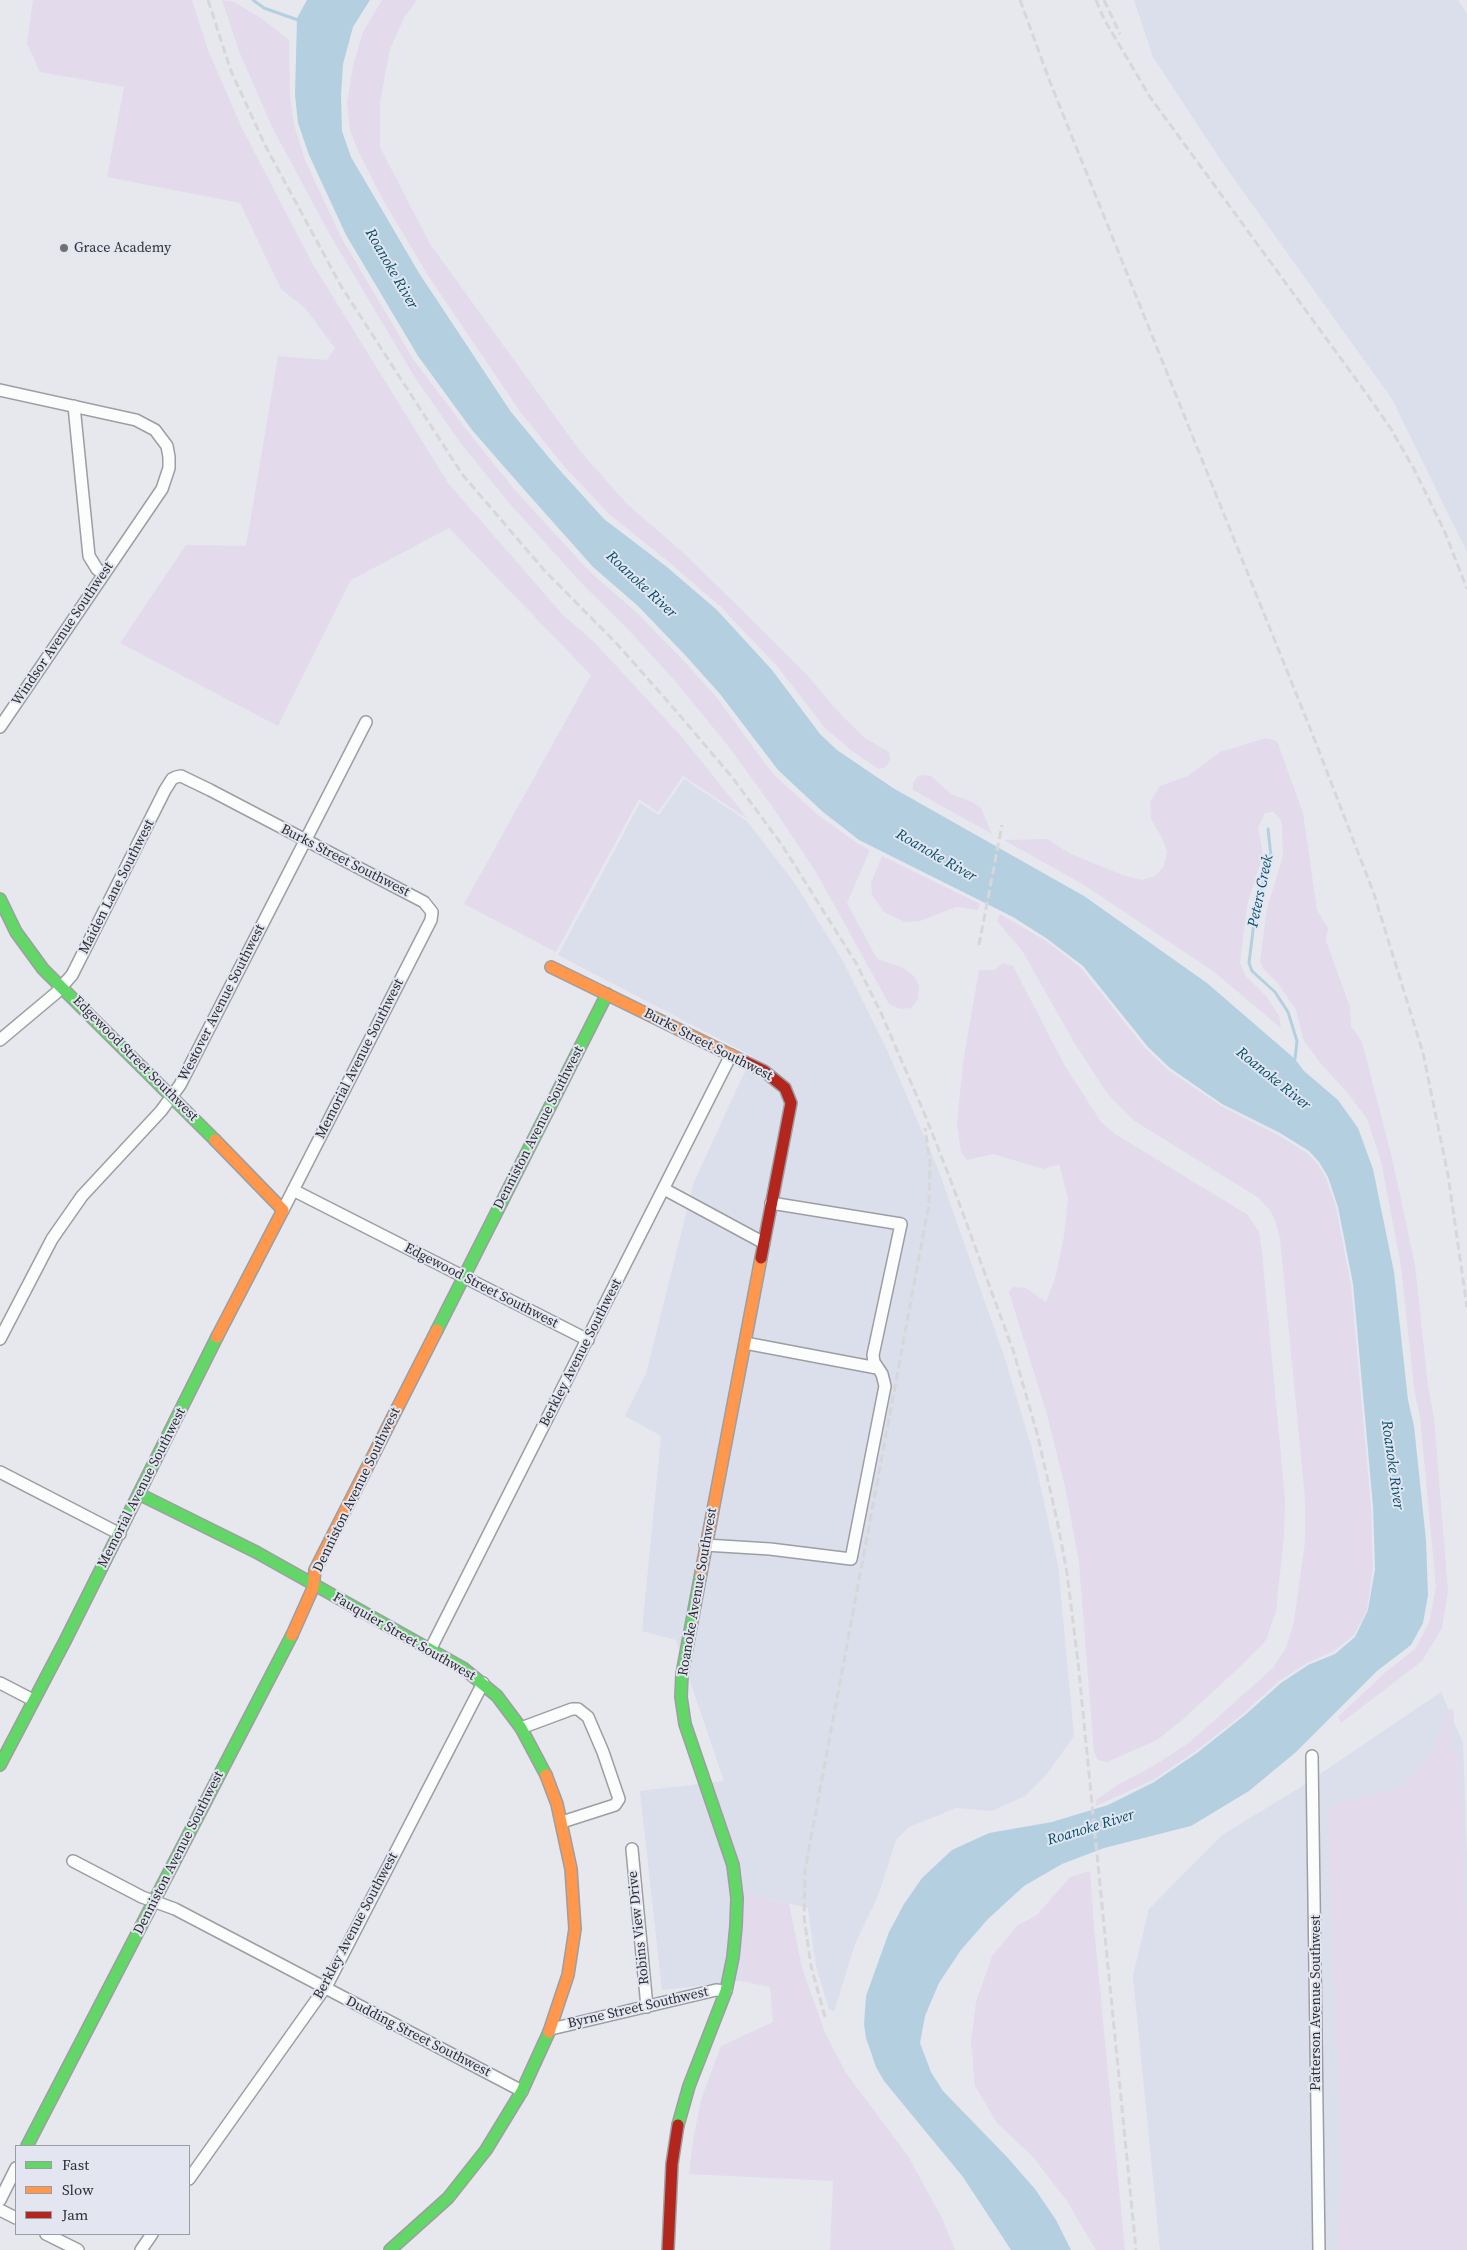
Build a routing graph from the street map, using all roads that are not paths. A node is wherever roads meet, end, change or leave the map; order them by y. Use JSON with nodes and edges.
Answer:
{"nodes":[{"id":1,"x":0,"y":390,"type":"edge"},
{"id":2,"x":74,"y":406,"type":"junction"},
{"id":3,"x":104,"y":574,"type":"junction"},
{"id":4,"x":366,"y":722,"type":"dead end"},
{"id":5,"x":0,"y":727,"type":"edge"},
{"id":6,"x":239,"y":807,"type":"joint"},
{"id":7,"x":305,"y":841,"type":"junction"},
{"id":8,"x":0,"y":899,"type":"edge"},
{"id":9,"x":428,"y":927,"type":"joint"},
{"id":10,"x":550,"y":967,"type":"dead end"},
{"id":11,"x":62,"y":987,"type":"junction"},
{"id":12,"x":607,"y":994,"type":"junction"},
{"id":13,"x":0,"y":1040,"type":"edge"},
{"id":14,"x":731,"y":1056,"type":"junction"},
{"id":15,"x":173,"y":1096,"type":"junction"},
{"id":16,"x":664,"y":1189,"type":"junction"},
{"id":17,"x":293,"y":1190,"type":"junction"},
{"id":18,"x":771,"y":1203,"type":"junction"},
{"id":19,"x":284,"y":1210,"type":"junction"},
{"id":20,"x":764,"y":1243,"type":"junction"},
{"id":21,"x":463,"y":1276,"type":"junction"},
{"id":22,"x":0,"y":1339,"type":"edge"},
{"id":23,"x":588,"y":1340,"type":"junction"},
{"id":24,"x":745,"y":1343,"type":"junction"},
{"id":25,"x":877,"y":1368,"type":"junction"},
{"id":26,"x":0,"y":1472,"type":"edge"},
{"id":27,"x":139,"y":1494,"type":"junction"},
{"id":28,"x":120,"y":1534,"type":"junction"},
{"id":29,"x":705,"y":1545,"type":"junction"},
{"id":30,"x":314,"y":1584,"type":"junction"},
{"id":31,"x":430,"y":1650,"type":"junction"},
{"id":32,"x":483,"y":1683,"type":"junction"},
{"id":33,"x":0,"y":1684,"type":"edge"},
{"id":34,"x":33,"y":1700,"type":"junction"},
{"id":35,"x":521,"y":1728,"type":"junction"},
{"id":36,"x":1312,"y":1756,"type":"dead end"},
{"id":37,"x":0,"y":1765,"type":"edge"},
{"id":38,"x":562,"y":1822,"type":"junction"},
{"id":39,"x":632,"y":1849,"type":"dead end"},
{"id":40,"x":73,"y":1860,"type":"dead end"},
{"id":41,"x":154,"y":1901,"type":"junction"},
{"id":42,"x":325,"y":1988,"type":"junction"},
{"id":43,"x":726,"y":1991,"type":"junction"},
{"id":44,"x":647,"y":2007,"type":"junction"},
{"id":45,"x":551,"y":2029,"type":"junction"},
{"id":46,"x":522,"y":2091,"type":"junction"},
{"id":47,"x":28,"y":2145,"type":"edge"},
{"id":48,"x":15,"y":2170,"type":"edge"},
{"id":49,"x":190,"y":2178,"type":"edge"},
{"id":50,"x":0,"y":2200,"type":"edge"},
{"id":51,"x":0,"y":2210,"type":"edge"},
{"id":52,"x":15,"y":2218,"type":"edge"},
{"id":53,"x":48,"y":2235,"type":"edge"},
{"id":54,"x":151,"y":2235,"type":"edge"},
{"id":55,"x":78,"y":2250,"type":"edge"},
{"id":56,"x":140,"y":2250,"type":"edge"},
{"id":57,"x":390,"y":2250,"type":"edge"},
{"id":58,"x":668,"y":2250,"type":"edge"},
{"id":59,"x":1319,"y":2250,"type":"edge"}],
"edges":[{"from":1,"to":2,"type":"street","name":"Windsor Avenue Southwest"},
{"from":2,"to":3,"type":"street"},
{"from":2,"to":3,"type":"street","name":"Windsor Avenue Southwest"},
{"from":3,"to":5,"type":"street","name":"Windsor Avenue Southwest"},
{"from":4,"to":7,"type":"street","name":"Westover Avenue Southwest"},
{"from":6,"to":7,"type":"street","name":"Burks Street Southwest"},
{"from":6,"to":11,"type":"street","name":"Maiden Lane Southwest"},
{"from":7,"to":9,"type":"street","name":"Burks Street Southwest"},
{"from":7,"to":15,"type":"street","name":"Westover Avenue Southwest"},
{"from":8,"to":11,"type":"street","name":"Edgewood Street Southwest"},
{"from":9,"to":17,"type":"street","name":"Memorial Avenue Southwest"},
{"from":10,"to":12,"type":"street","name":"Burks Street Southwest"},
{"from":11,"to":13,"type":"street","name":"Maiden Lane Southwest"},
{"from":11,"to":15,"type":"street","name":"Edgewood Street Southwest"},
{"from":12,"to":14,"type":"street","name":"Burks Street Southwest"},
{"from":12,"to":21,"type":"street","name":"Denniston Avenue Southwest"},
{"from":14,"to":16,"type":"street","name":"Berkley Avenue Southwest"},
{"from":14,"to":18,"type":"street","name":"Burks Street Southwest"},
{"from":15,"to":19,"type":"street","name":"Edgewood Street Southwest"},
{"from":15,"to":22,"type":"street","name":"Westover Avenue Southwest"},
{"from":16,"to":20,"type":"street"},
{"from":16,"to":23,"type":"street","name":"Berkley Avenue Southwest"},
{"from":17,"to":19,"type":"street","name":"Memorial Avenue Southwest"},
{"from":17,"to":21,"type":"street","name":"Edgewood Street Southwest"},
{"from":18,"to":20,"type":"street","name":"Roanoke Avenue Southwest"},
{"from":18,"to":25,"type":"street"},
{"from":19,"to":27,"type":"street","name":"Memorial Avenue Southwest"},
{"from":20,"to":24,"type":"street","name":"Roanoke Avenue Southwest"},
{"from":21,"to":23,"type":"street","name":"Edgewood Street Southwest"},
{"from":21,"to":30,"type":"street","name":"Denniston Avenue Southwest"},
{"from":23,"to":31,"type":"street","name":"Berkley Avenue Southwest"},
{"from":24,"to":25,"type":"street"},
{"from":24,"to":29,"type":"street","name":"Roanoke Avenue Southwest"},
{"from":25,"to":29,"type":"street"},
{"from":26,"to":28,"type":"street"},
{"from":27,"to":28,"type":"street","name":"Memorial Avenue Southwest"},
{"from":27,"to":30,"type":"street","name":"Fauquier Street Southwest"},
{"from":28,"to":34,"type":"street","name":"Memorial Avenue Southwest"},
{"from":29,"to":43,"type":"street","name":"Roanoke Avenue Southwest"},
{"from":30,"to":31,"type":"street","name":"Fauquier Street Southwest"},
{"from":30,"to":41,"type":"street","name":"Denniston Avenue Southwest"},
{"from":31,"to":32,"type":"street","name":"Fauquier Street Southwest"},
{"from":32,"to":35,"type":"street","name":"Fauquier Street Southwest"},
{"from":32,"to":42,"type":"street","name":"Berkley Avenue Southwest"},
{"from":33,"to":34,"type":"street"},
{"from":34,"to":37,"type":"street","name":"Memorial Avenue Southwest"},
{"from":35,"to":38,"type":"street","name":"Fauquier Street Southwest"},
{"from":35,"to":38,"type":"street"},
{"from":36,"to":59,"type":"street","name":"Patterson Avenue Southwest"},
{"from":38,"to":45,"type":"street","name":"Fauquier Street Southwest"},
{"from":39,"to":44,"type":"street","name":"Robins View Drive"},
{"from":40,"to":41,"type":"street","name":"Dudding Street Southwest"},
{"from":41,"to":42,"type":"street","name":"Dudding Street Southwest"},
{"from":41,"to":47,"type":"street","name":"Denniston Avenue Southwest"},
{"from":42,"to":46,"type":"street","name":"Dudding Street Southwest"},
{"from":42,"to":49,"type":"street","name":"Berkley Avenue Southwest"},
{"from":43,"to":44,"type":"street","name":"Byrne Street Southwest"},
{"from":43,"to":58,"type":"street","name":"Roanoke Avenue Southwest"},
{"from":44,"to":45,"type":"street","name":"Byrne Street Southwest"},
{"from":45,"to":46,"type":"street","name":"Fauquier Street Southwest"},
{"from":46,"to":57,"type":"street","name":"Fauquier Street Southwest"},
{"from":48,"to":50,"type":"street"},
{"from":51,"to":52,"type":"street"},
{"from":53,"to":55,"type":"street"},
{"from":54,"to":56,"type":"street"}]}
